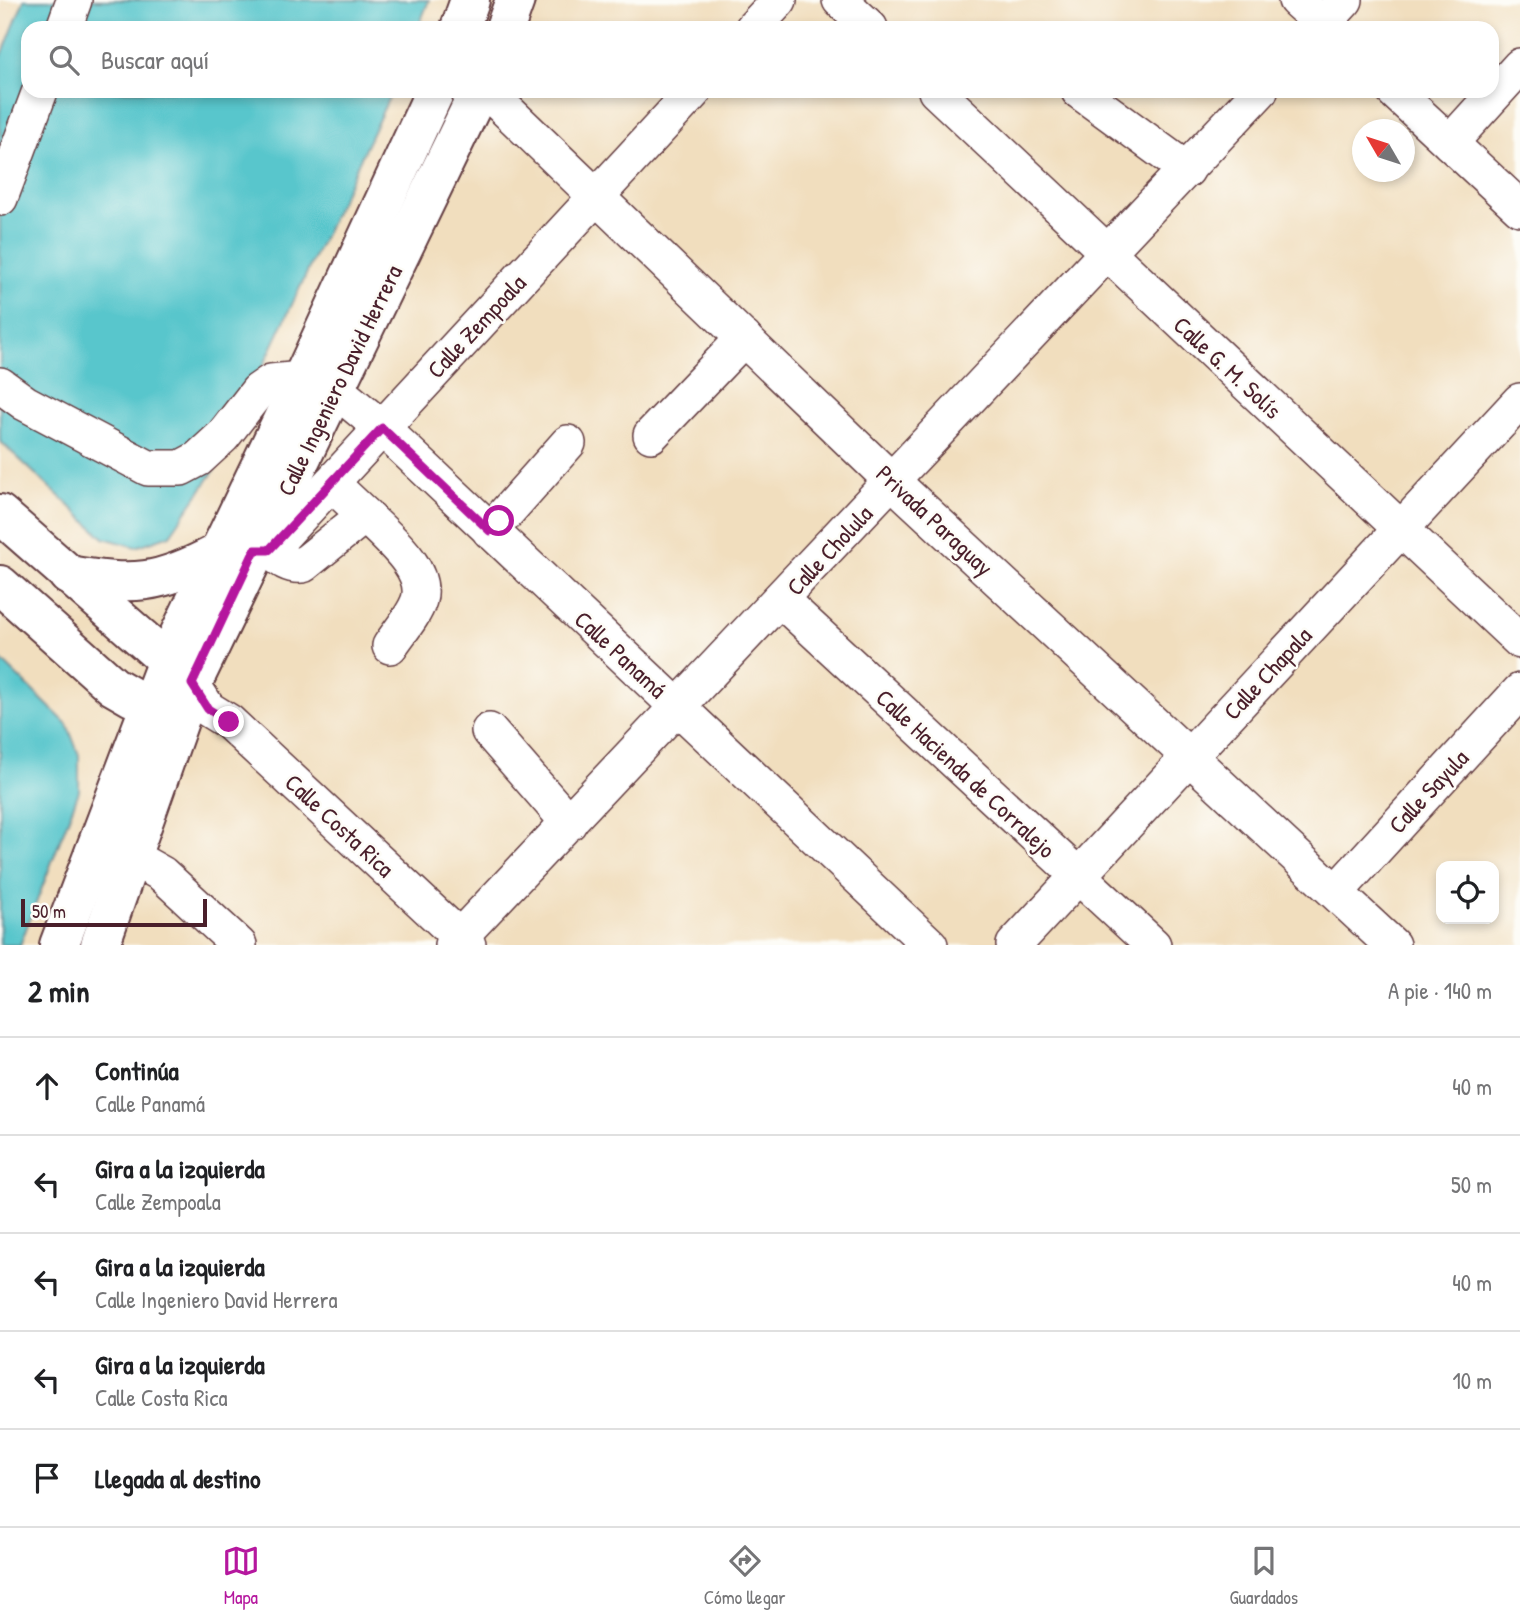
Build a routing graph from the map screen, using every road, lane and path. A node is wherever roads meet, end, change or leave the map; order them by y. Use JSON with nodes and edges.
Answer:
{"nodes":[{"id":1,"x":74,"y":0,"type":"edge"},
{"id":2,"x":470,"y":0,"type":"edge"},
{"id":3,"x":515,"y":0,"type":"edge"},
{"id":4,"x":779,"y":0,"type":"edge"},
{"id":5,"x":840,"y":0,"type":"edge"},
{"id":6,"x":1296,"y":0,"type":"edge"},
{"id":7,"x":1328,"y":20,"type":"edge"},
{"id":8,"x":66,"y":21,"type":"edge"},
{"id":9,"x":462,"y":21,"type":"edge"},
{"id":10,"x":508,"y":21,"type":"edge"},
{"id":11,"x":760,"y":21,"type":"edge"},
{"id":12,"x":862,"y":21,"type":"edge"},
{"id":13,"x":1520,"y":66,"type":"edge"},
{"id":14,"x":1499,"y":89,"type":"edge"},
{"id":15,"x":37,"y":98,"type":"edge"},
{"id":16,"x":432,"y":98,"type":"edge"},
{"id":17,"x":477,"y":98,"type":"edge"},
{"id":18,"x":492,"y":98,"type":"edge"},
{"id":19,"x":687,"y":98,"type":"edge"},
{"id":20,"x":943,"y":98,"type":"edge"},
{"id":21,"x":1089,"y":98,"type":"edge"},
{"id":22,"x":1254,"y":98,"type":"edge"},
{"id":23,"x":1402,"y":98,"type":"edge"},
{"id":24,"x":1491,"y":98,"type":"edge"},
{"id":25,"x":1450,"y":143,"type":"junction"},
{"id":26,"x":1187,"y":170,"type":"junction"},
{"id":27,"x":595,"y":196,"type":"junction"},
{"id":28,"x":0,"y":198,"type":"edge"},
{"id":29,"x":1520,"y":208,"type":"edge"},
{"id":30,"x":1109,"y":254,"type":"junction"},
{"id":31,"x":744,"y":338,"type":"junction"},
{"id":32,"x":0,"y":385,"type":"edge"},
{"id":33,"x":319,"y":385,"type":"junction"},
{"id":34,"x":1520,"y":401,"type":"edge"},
{"id":35,"x":382,"y":428,"type":"junction"},
{"id":36,"x":651,"y":435,"type":"dead end"},
{"id":37,"x":568,"y":443,"type":"dead end"},
{"id":38,"x":893,"y":482,"type":"junction"},
{"id":39,"x":331,"y":483,"type":"junction"},
{"id":40,"x":0,"y":514,"type":"edge"},
{"id":41,"x":365,"y":515,"type":"junction"},
{"id":42,"x":1400,"y":530,"type":"junction"},
{"id":43,"x":490,"y":531,"type":"junction"},
{"id":44,"x":247,"y":551,"type":"junction"},
{"id":45,"x":68,"y":575,"type":"junction"},
{"id":46,"x":0,"y":585,"type":"edge"},
{"id":47,"x":781,"y":600,"type":"junction"},
{"id":48,"x":1520,"y":641,"type":"edge"},
{"id":49,"x":390,"y":646,"type":"dead end"},
{"id":50,"x":1520,"y":691,"type":"edge"},
{"id":51,"x":181,"y":693,"type":"junction"},
{"id":52,"x":678,"y":709,"type":"junction"},
{"id":53,"x":489,"y":731,"type":"dead end"},
{"id":54,"x":1190,"y":755,"type":"junction"},
{"id":55,"x":569,"y":823,"type":"junction"},
{"id":56,"x":130,"y":856,"type":"junction"},
{"id":57,"x":1077,"y":877,"type":"junction"},
{"id":58,"x":1336,"y":892,"type":"junction"},
{"id":59,"x":460,"y":942,"type":"edge"},
{"id":60,"x":59,"y":945,"type":"edge"},
{"id":61,"x":100,"y":945,"type":"edge"},
{"id":62,"x":239,"y":945,"type":"edge"},
{"id":63,"x":930,"y":945,"type":"edge"},
{"id":64,"x":1014,"y":945,"type":"edge"},
{"id":65,"x":1153,"y":945,"type":"edge"},
{"id":66,"x":1392,"y":945,"type":"edge"}],
"edges":[{"from":1,"to":8,"type":"street"},
{"from":2,"to":9,"type":"main road"},
{"from":3,"to":10,"type":"main road"},
{"from":4,"to":11,"type":"street"},
{"from":5,"to":12,"type":"street"},
{"from":6,"to":7,"type":"street"},
{"from":13,"to":14,"type":"street"},
{"from":15,"to":28,"type":"street"},
{"from":16,"to":33,"type":"main road","name":"Calle Ingeniero David Herrera"},
{"from":17,"to":33,"type":"main road","name":"Calle Ingeniero David Herrera"},
{"from":18,"to":27,"type":"street","name":"Privada Paraguay"},
{"from":19,"to":27,"type":"street","name":"Calle Zempoala"},
{"from":20,"to":30,"type":"street","name":"Calle G. M. Solís"},
{"from":21,"to":26,"type":"street"},
{"from":22,"to":26,"type":"street","name":"Calle Cholula"},
{"from":23,"to":25,"type":"street"},
{"from":24,"to":25,"type":"street"},
{"from":25,"to":29,"type":"street"},
{"from":26,"to":30,"type":"street","name":"Calle Cholula"},
{"from":27,"to":31,"type":"street","name":"Privada Paraguay"},
{"from":27,"to":35,"type":"street","name":"Calle Zempoala"},
{"from":30,"to":38,"type":"street","name":"Calle Cholula"},
{"from":30,"to":42,"type":"street","name":"Calle G. M. Solís"},
{"from":31,"to":36,"type":"street"},
{"from":31,"to":38,"type":"street","name":"Privada Paraguay"},
{"from":32,"to":33,"type":"street"},
{"from":33,"to":35,"type":"street","name":"Calle Panamá"},
{"from":33,"to":44,"type":"main road","name":"Calle Ingeniero David Herrera"},
{"from":34,"to":42,"type":"street","name":"Calle Chapala"},
{"from":35,"to":39,"type":"street","name":"Calle Zempoala"},
{"from":35,"to":43,"type":"street","name":"Calle Panamá"},
{"from":37,"to":43,"type":"street"},
{"from":38,"to":47,"type":"street","name":"Calle Cholula"},
{"from":38,"to":54,"type":"street","name":"Privada Paraguay"},
{"from":39,"to":41,"type":"street"},
{"from":39,"to":44,"type":"street","name":"Calle Zempoala"},
{"from":40,"to":45,"type":"main road","name":"Calle Costa Rica"},
{"from":41,"to":44,"type":"street"},
{"from":41,"to":49,"type":"street"},
{"from":42,"to":48,"type":"street","name":"Calle G. M. Solís"},
{"from":42,"to":54,"type":"street","name":"Calle Chapala"},
{"from":43,"to":52,"type":"street","name":"Calle Panamá"},
{"from":44,"to":45,"type":"main road"},
{"from":44,"to":51,"type":"main road","name":"Calle Ingeniero David Herrera"},
{"from":45,"to":51,"type":"main road","name":"Calle Costa Rica"},
{"from":46,"to":51,"type":"main road","name":"Calle Costa Rica"},
{"from":47,"to":52,"type":"street","name":"Calle Cholula"},
{"from":47,"to":57,"type":"street","name":"Calle Hacienda de Corralejo"},
{"from":50,"to":58,"type":"street","name":"Calle Sayula"},
{"from":51,"to":56,"type":"main road","name":"Calle Ingeniero David Herrera"},
{"from":51,"to":59,"type":"street","name":"Calle Costa Rica"},
{"from":51,"to":60,"type":"main road","name":"Calle Ingeniero David Herrera"},
{"from":52,"to":55,"type":"street","name":"Calle Cholula"},
{"from":52,"to":63,"type":"street","name":"Calle Panamá"},
{"from":53,"to":55,"type":"street"},
{"from":54,"to":57,"type":"street","name":"Calle Chapala"},
{"from":54,"to":58,"type":"street","name":"Privada Paraguay"},
{"from":55,"to":59,"type":"street","name":"Calle Cholula"},
{"from":56,"to":61,"type":"main road","name":"Calle Ingeniero David Herrera"},
{"from":56,"to":62,"type":"street"},
{"from":57,"to":64,"type":"street","name":"Calle Chapala"},
{"from":57,"to":65,"type":"street","name":"Calle Hacienda de Corralejo"},
{"from":58,"to":66,"type":"street","name":"Privada Paraguay"}]}
